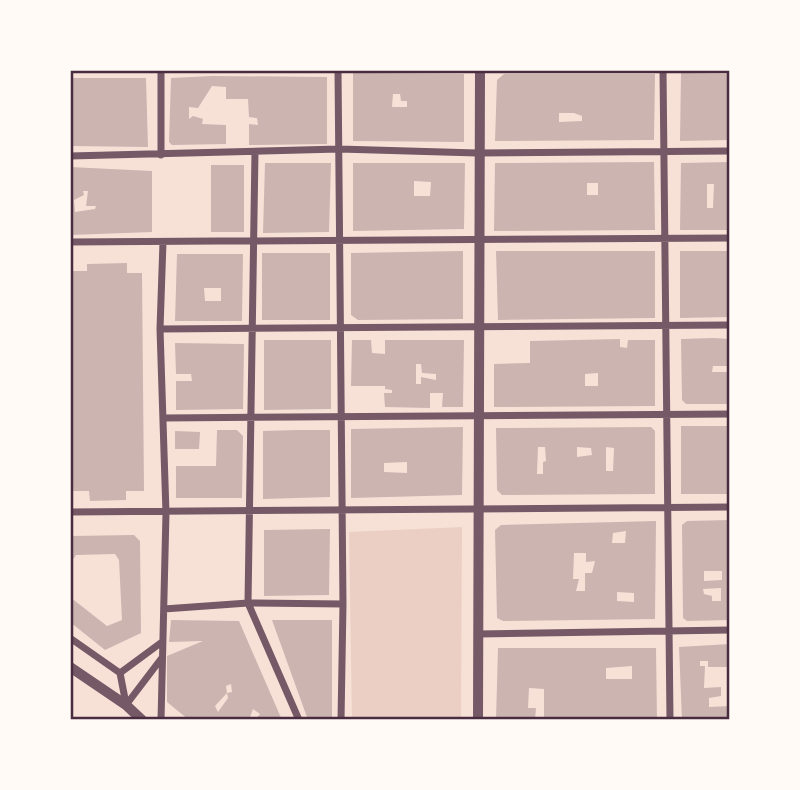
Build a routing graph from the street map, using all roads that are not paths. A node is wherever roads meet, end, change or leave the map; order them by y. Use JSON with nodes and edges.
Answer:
{"nodes":[{"id":1,"x":161,"y":70,"type":"edge"},
{"id":2,"x":338,"y":70,"type":"edge"},
{"id":3,"x":480,"y":70,"type":"edge"},
{"id":4,"x":663,"y":70,"type":"edge"},
{"id":5,"x":339,"y":149,"type":"junction"},
{"id":6,"x":664,"y":151,"type":"junction"},
{"id":7,"x":730,"y":151,"type":"edge"},
{"id":8,"x":255,"y":152,"type":"junction"},
{"id":9,"x":477,"y":153,"type":"junction"},
{"id":10,"x":161,"y":155,"type":"junction"},
{"id":11,"x":70,"y":156,"type":"edge"},
{"id":12,"x":665,"y":238,"type":"junction"},
{"id":13,"x":730,"y":238,"type":"edge"},
{"id":14,"x":477,"y":239,"type":"junction"},
{"id":15,"x":254,"y":241,"type":"junction"},
{"id":16,"x":340,"y":241,"type":"junction"},
{"id":17,"x":70,"y":242,"type":"edge"},
{"id":18,"x":163,"y":242,"type":"junction"},
{"id":19,"x":666,"y":326,"type":"junction"},
{"id":20,"x":730,"y":326,"type":"edge"},
{"id":21,"x":479,"y":327,"type":"junction"},
{"id":22,"x":252,"y":328,"type":"junction"},
{"id":23,"x":341,"y":328,"type":"junction"},
{"id":24,"x":160,"y":329,"type":"junction"},
{"id":25,"x":667,"y":414,"type":"junction"},
{"id":26,"x":730,"y":414,"type":"edge"},
{"id":27,"x":341,"y":416,"type":"junction"},
{"id":28,"x":480,"y":416,"type":"junction"},
{"id":29,"x":250,"y":417,"type":"junction"},
{"id":30,"x":163,"y":418,"type":"junction"},
{"id":31,"x":668,"y":507,"type":"junction"},
{"id":32,"x":730,"y":507,"type":"edge"},
{"id":33,"x":478,"y":509,"type":"junction"},
{"id":34,"x":342,"y":511,"type":"junction"},
{"id":35,"x":70,"y":512,"type":"edge"},
{"id":36,"x":250,"y":512,"type":"junction"},
{"id":37,"x":166,"y":513,"type":"junction"},
{"id":38,"x":248,"y":603,"type":"junction"},
{"id":39,"x":343,"y":604,"type":"junction"},
{"id":40,"x":164,"y":609,"type":"junction"},
{"id":41,"x":730,"y":630,"type":"edge"},
{"id":42,"x":669,"y":631,"type":"junction"},
{"id":43,"x":478,"y":634,"type":"junction"},
{"id":44,"x":70,"y":638,"type":"edge"},
{"id":45,"x":162,"y":642,"type":"junction"},
{"id":46,"x":162,"y":659,"type":"junction"},
{"id":47,"x":70,"y":667,"type":"edge"},
{"id":48,"x":120,"y":673,"type":"junction"},
{"id":49,"x":126,"y":705,"type":"junction"},
{"id":50,"x":142,"y":720,"type":"edge"},
{"id":51,"x":161,"y":720,"type":"edge"},
{"id":52,"x":299,"y":720,"type":"edge"},
{"id":53,"x":341,"y":720,"type":"edge"},
{"id":54,"x":478,"y":720,"type":"edge"},
{"id":55,"x":670,"y":720,"type":"edge"}],
"edges":[{"from":1,"to":10,"type":"street"},
{"from":2,"to":5,"type":"street"},
{"from":3,"to":9,"type":"street"},
{"from":4,"to":6,"type":"street"},
{"from":5,"to":8,"type":"street"},
{"from":5,"to":9,"type":"street"},
{"from":5,"to":16,"type":"street"},
{"from":6,"to":7,"type":"street"},
{"from":6,"to":9,"type":"street"},
{"from":6,"to":12,"type":"street"},
{"from":8,"to":10,"type":"street"},
{"from":8,"to":15,"type":"street"},
{"from":9,"to":14,"type":"street"},
{"from":10,"to":11,"type":"street"},
{"from":12,"to":13,"type":"street"},
{"from":12,"to":14,"type":"street"},
{"from":12,"to":19,"type":"street"},
{"from":14,"to":16,"type":"street"},
{"from":14,"to":21,"type":"street"},
{"from":15,"to":16,"type":"street"},
{"from":15,"to":18,"type":"street"},
{"from":15,"to":22,"type":"street"},
{"from":16,"to":23,"type":"street"},
{"from":17,"to":18,"type":"street"},
{"from":18,"to":24,"type":"street"},
{"from":19,"to":20,"type":"street"},
{"from":19,"to":21,"type":"street"},
{"from":19,"to":25,"type":"street"},
{"from":21,"to":23,"type":"street"},
{"from":21,"to":28,"type":"street"},
{"from":22,"to":23,"type":"street"},
{"from":22,"to":24,"type":"street"},
{"from":22,"to":29,"type":"street"},
{"from":23,"to":27,"type":"street"},
{"from":24,"to":30,"type":"street"},
{"from":25,"to":26,"type":"street"},
{"from":25,"to":28,"type":"street"},
{"from":25,"to":31,"type":"street"},
{"from":27,"to":28,"type":"street"},
{"from":27,"to":29,"type":"street"},
{"from":27,"to":34,"type":"street"},
{"from":28,"to":33,"type":"street"},
{"from":29,"to":30,"type":"street"},
{"from":29,"to":36,"type":"street"},
{"from":30,"to":37,"type":"street"},
{"from":31,"to":32,"type":"street"},
{"from":31,"to":33,"type":"street"},
{"from":31,"to":42,"type":"street"},
{"from":33,"to":34,"type":"street"},
{"from":33,"to":43,"type":"street"},
{"from":34,"to":36,"type":"street"},
{"from":34,"to":39,"type":"street"},
{"from":35,"to":37,"type":"street"},
{"from":36,"to":37,"type":"street"},
{"from":36,"to":38,"type":"street"},
{"from":37,"to":40,"type":"street"},
{"from":38,"to":39,"type":"street"},
{"from":38,"to":40,"type":"street"},
{"from":38,"to":52,"type":"street"},
{"from":39,"to":53,"type":"street"},
{"from":40,"to":45,"type":"street"},
{"from":41,"to":42,"type":"street"},
{"from":42,"to":43,"type":"street"},
{"from":42,"to":55,"type":"street"},
{"from":43,"to":54,"type":"street"},
{"from":44,"to":48,"type":"street"},
{"from":45,"to":46,"type":"street"},
{"from":45,"to":48,"type":"street"},
{"from":46,"to":49,"type":"street"},
{"from":46,"to":51,"type":"street"},
{"from":47,"to":49,"type":"street"},
{"from":48,"to":49,"type":"street"},
{"from":49,"to":50,"type":"street"}]}
